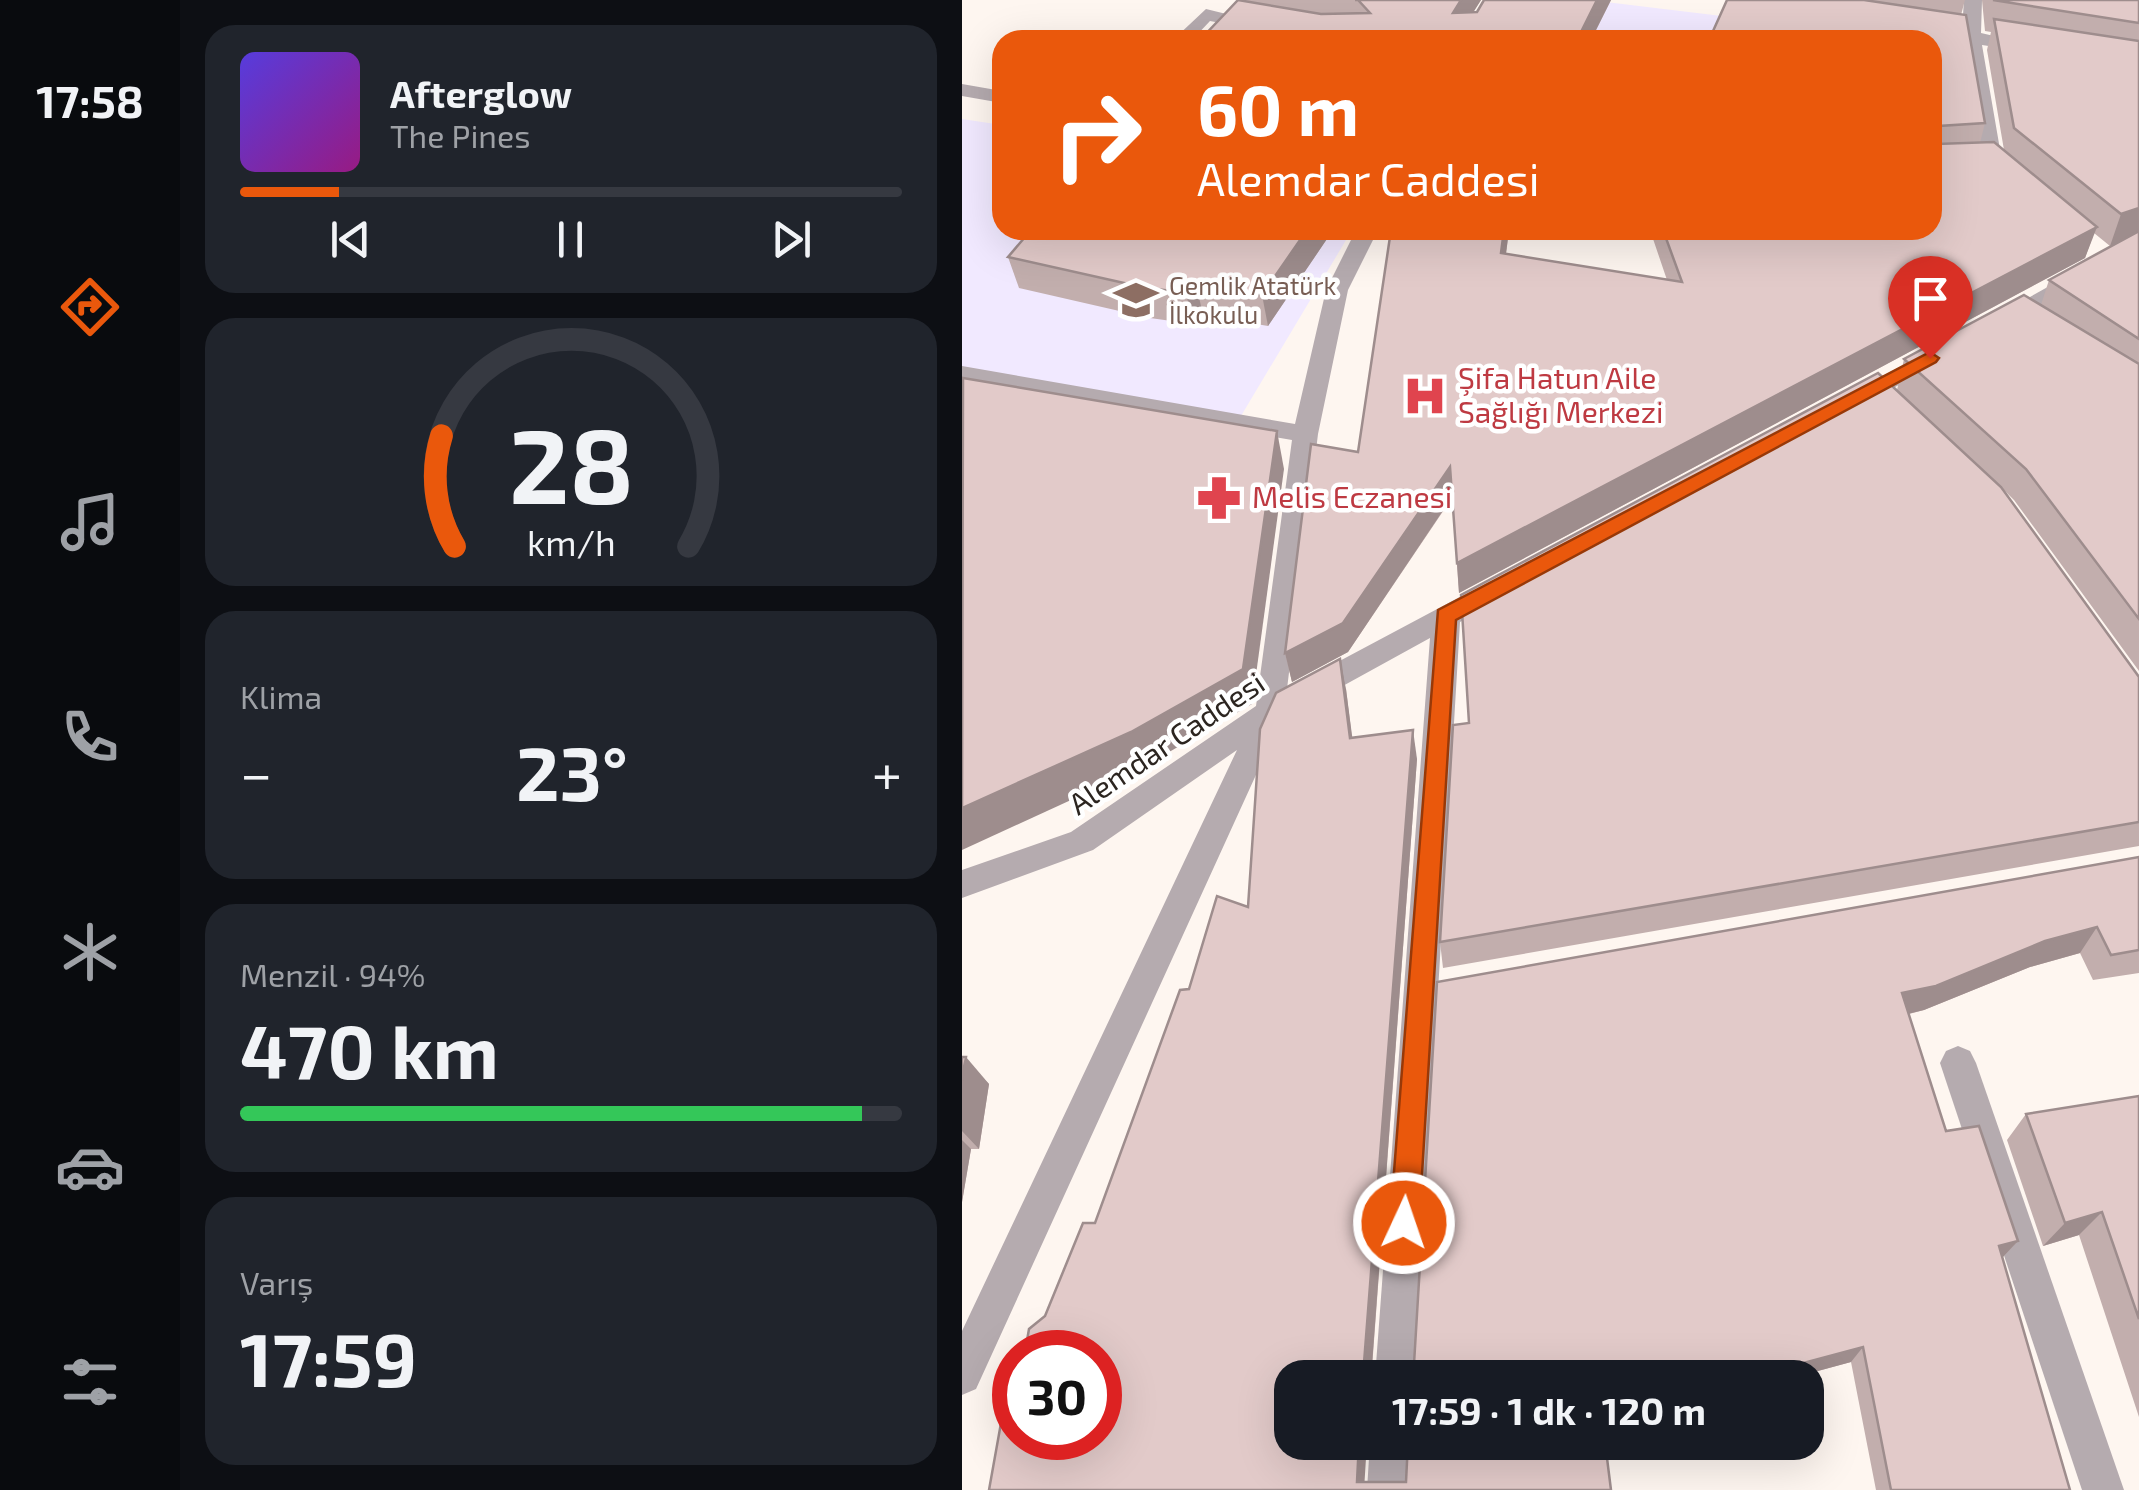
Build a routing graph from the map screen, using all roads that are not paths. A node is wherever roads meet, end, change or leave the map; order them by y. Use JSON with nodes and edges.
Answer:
{"nodes":[{"id":1,"x":1973,"y":0,"type":"edge"},
{"id":2,"x":1283,"y":28,"type":"edge"},
{"id":3,"x":1914,"y":28,"type":"edge"},
{"id":4,"x":1192,"y":30,"type":"edge"},
{"id":5,"x":1927,"y":30,"type":"edge"},
{"id":6,"x":1942,"y":32,"type":"edge"},
{"id":7,"x":1971,"y":37,"type":"junction"},
{"id":8,"x":2046,"y":49,"type":"edge"},
{"id":9,"x":962,"y":90,"type":"edge"},
{"id":10,"x":992,"y":95,"type":"edge"},
{"id":11,"x":1992,"y":163,"type":"junction"},
{"id":12,"x":1962,"y":165,"type":"edge"},
{"id":13,"x":2021,"y":187,"type":"edge"},
{"id":14,"x":1362,"y":240,"type":"edge"},
{"id":15,"x":2138,"y":242,"type":"edge"},
{"id":16,"x":967,"y":375,"type":"edge"},
{"id":17,"x":966,"y":406,"type":"edge"},
{"id":18,"x":1822,"y":416,"type":"edge"},
{"id":19,"x":1306,"y":434,"type":"junction"},
{"id":20,"x":1514,"y":580,"type":"edge"},
{"id":21,"x":1446,"y":616,"type":"junction"},
{"id":22,"x":1270,"y":712,"type":"junction"},
{"id":23,"x":962,"y":884,"type":"edge"},
{"id":24,"x":1458,"y":984,"type":"edge"},
{"id":25,"x":1418,"y":991,"type":"junction"},
{"id":26,"x":1958,"y":1063,"type":"dead end"},
{"id":27,"x":1396,"y":1360,"type":"edge"},
{"id":28,"x":962,"y":1375,"type":"edge"},
{"id":29,"x":1390,"y":1460,"type":"edge"},
{"id":30,"x":1388,"y":1490,"type":"edge"},
{"id":31,"x":2103,"y":1490,"type":"edge"}],
"edges":[{"from":1,"to":7,"type":"street"},
{"from":2,"to":4,"type":"street"},
{"from":3,"to":5,"type":"street"},
{"from":6,"to":7,"type":"street"},
{"from":7,"to":8,"type":"street"},
{"from":7,"to":11,"type":"street"},
{"from":9,"to":10,"type":"street"},
{"from":11,"to":12,"type":"street"},
{"from":11,"to":13,"type":"street"},
{"from":14,"to":19,"type":"street"},
{"from":15,"to":18,"type":"street"},
{"from":16,"to":17,"type":"street"},
{"from":16,"to":19,"type":"street"},
{"from":19,"to":22,"type":"street"},
{"from":20,"to":21,"type":"street","name":"Alemdar Caddesi"},
{"from":21,"to":22,"type":"street","name":"Alemdar Caddesi"},
{"from":21,"to":25,"type":"street"},
{"from":22,"to":23,"type":"street","name":"Alemdar Caddesi"},
{"from":22,"to":28,"type":"street"},
{"from":24,"to":25,"type":"street"},
{"from":25,"to":27,"type":"street"},
{"from":26,"to":31,"type":"street"},
{"from":29,"to":30,"type":"street"}]}
